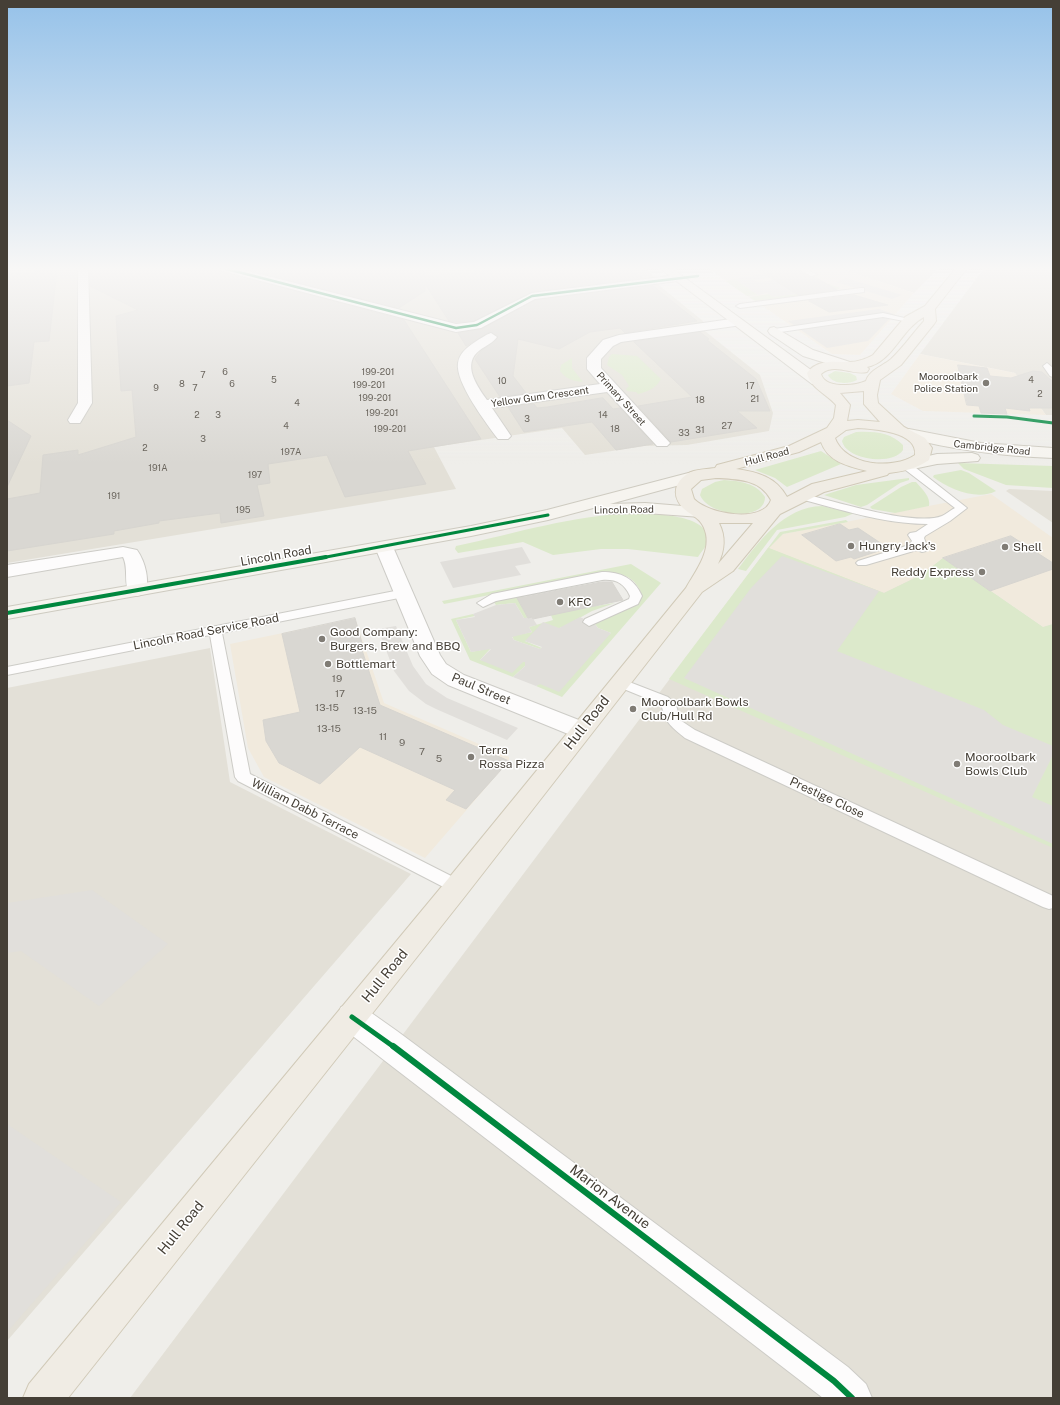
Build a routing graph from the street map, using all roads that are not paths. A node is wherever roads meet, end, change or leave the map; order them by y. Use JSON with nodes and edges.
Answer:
{"nodes":[{"id":1,"x":84,"y":333,"type":"edge"},
{"id":2,"x":478,"y":333,"type":"edge"},
{"id":3,"x":657,"y":333,"type":"edge"},
{"id":4,"x":752,"y":333,"type":"edge"},
{"id":5,"x":776,"y":333,"type":"edge"},
{"id":6,"x":899,"y":333,"type":"edge"},
{"id":7,"x":921,"y":333,"type":"edge"},
{"id":8,"x":883,"y":352,"type":"junction"},
{"id":9,"x":902,"y":356,"type":"junction"},
{"id":10,"x":847,"y":366,"type":"junction"},
{"id":11,"x":1047,"y":366,"type":"dead end"},
{"id":12,"x":1053,"y":374,"type":"edge"},
{"id":13,"x":873,"y":381,"type":"junction"},
{"id":14,"x":818,"y":382,"type":"junction"},
{"id":15,"x":610,"y":387,"type":"junction"},
{"id":16,"x":483,"y":405,"type":"junction"},
{"id":17,"x":75,"y":420,"type":"dead end"},
{"id":18,"x":832,"y":432,"type":"junction"},
{"id":19,"x":907,"y":433,"type":"junction"},
{"id":20,"x":503,"y":436,"type":"dead end"},
{"id":21,"x":662,"y":443,"type":"dead end"},
{"id":22,"x":1053,"y":453,"type":"edge"},
{"id":23,"x":1053,"y":460,"type":"edge"},
{"id":24,"x":907,"y":466,"type":"junction"},
{"id":25,"x":698,"y":475,"type":"junction"},
{"id":26,"x":800,"y":496,"type":"junction"},
{"id":27,"x":773,"y":511,"type":"junction"},
{"id":28,"x":702,"y":512,"type":"junction"},
{"id":29,"x":548,"y":515,"type":"junction"},
{"id":30,"x":946,"y":519,"type":"junction"},
{"id":31,"x":893,"y":520,"type":"junction"},
{"id":32,"x":918,"y":538,"type":"junction"},
{"id":33,"x":384,"y":547,"type":"junction"},
{"id":34,"x":922,"y":549,"type":"dead end"},
{"id":35,"x":862,"y":563,"type":"dead end"},
{"id":36,"x":7,"y":571,"type":"edge"},
{"id":37,"x":137,"y":590,"type":"junction"},
{"id":38,"x":694,"y":590,"type":"junction"},
{"id":39,"x":405,"y":593,"type":"junction"},
{"id":40,"x":483,"y":603,"type":"dead end"},
{"id":41,"x":7,"y":613,"type":"edge"},
{"id":42,"x":589,"y":622,"type":"dead end"},
{"id":43,"x":216,"y":630,"type":"junction"},
{"id":44,"x":7,"y":671,"type":"edge"},
{"id":45,"x":619,"y":682,"type":"junction"},
{"id":46,"x":581,"y":730,"type":"junction"},
{"id":47,"x":457,"y":887,"type":"junction"},
{"id":48,"x":1049,"y":902,"type":"dead end"},
{"id":49,"x":352,"y":1017,"type":"junction"},
{"id":50,"x":43,"y":1398,"type":"edge"},
{"id":51,"x":852,"y":1398,"type":"edge"}],
"edges":[{"from":1,"to":17,"type":"street"},
{"from":2,"to":16,"type":"street","name":"Yellow Gum Crescent"},
{"from":3,"to":15,"type":"street","name":"Primary Street"},
{"from":4,"to":14,"type":"main road"},
{"from":5,"to":10,"type":"main road"},
{"from":6,"to":8,"type":"main road"},
{"from":7,"to":9,"type":"main road"},
{"from":8,"to":9,"type":"main road"},
{"from":8,"to":10,"type":"main road"},
{"from":9,"to":13,"type":"main road"},
{"from":10,"to":13,"type":"main road"},
{"from":10,"to":14,"type":"main road"},
{"from":11,"to":12,"type":"lane"},
{"from":13,"to":14,"type":"main road"},
{"from":13,"to":19,"type":"main road"},
{"from":14,"to":18,"type":"main road"},
{"from":15,"to":16,"type":"street","name":"Yellow Gum Crescent"},
{"from":15,"to":21,"type":"street","name":"Primary Street"},
{"from":16,"to":20,"type":"street"},
{"from":18,"to":19,"type":"main road","name":"Hull Road"},
{"from":18,"to":24,"type":"main road"},
{"from":18,"to":25,"type":"main road","name":"Hull Road"},
{"from":19,"to":22,"type":"main road","name":"Cambridge Road"},
{"from":19,"to":24,"type":"main road"},
{"from":23,"to":24,"type":"main road","name":"Cambridge Road"},
{"from":24,"to":26,"type":"main road","name":"Hull Road"},
{"from":24,"to":30,"type":"lane"},
{"from":25,"to":27,"type":"main road"},
{"from":25,"to":28,"type":"main road"},
{"from":25,"to":29,"type":"main road","name":"Lincoln Road"},
{"from":26,"to":27,"type":"main road","name":"Hull Road"},
{"from":26,"to":31,"type":"lane"},
{"from":27,"to":28,"type":"main road"},
{"from":27,"to":38,"type":"main road","name":"Hull Road"},
{"from":28,"to":29,"type":"main road","name":"Lincoln Road"},
{"from":28,"to":38,"type":"main road","name":"Hull Road"},
{"from":29,"to":33,"type":"main road","name":"Lincoln Road"},
{"from":30,"to":31,"type":"lane"},
{"from":30,"to":32,"type":"lane"},
{"from":31,"to":32,"type":"lane"},
{"from":32,"to":34,"type":"lane"},
{"from":32,"to":35,"type":"lane"},
{"from":33,"to":37,"type":"main road","name":"Lincoln Road"},
{"from":33,"to":39,"type":"street","name":"Paul Street"},
{"from":36,"to":37,"type":"street"},
{"from":37,"to":41,"type":"main road","name":"Lincoln Road"},
{"from":38,"to":45,"type":"main road","name":"Hull Road"},
{"from":39,"to":43,"type":"lane","name":"Lincoln Road Service Road"},
{"from":39,"to":46,"type":"street","name":"Paul Street"},
{"from":40,"to":42,"type":"lane"},
{"from":43,"to":44,"type":"lane","name":"Lincoln Road Service Road"},
{"from":43,"to":47,"type":"lane","name":"William Dabb Terrace"},
{"from":45,"to":46,"type":"main road","name":"Hull Road"},
{"from":45,"to":48,"type":"lane","name":"Prestige Close"},
{"from":46,"to":47,"type":"main road","name":"Hull Road"},
{"from":47,"to":49,"type":"main road","name":"Hull Road"},
{"from":49,"to":50,"type":"main road","name":"Hull Road"},
{"from":49,"to":51,"type":"street","name":"Marion Avenue"}]}
